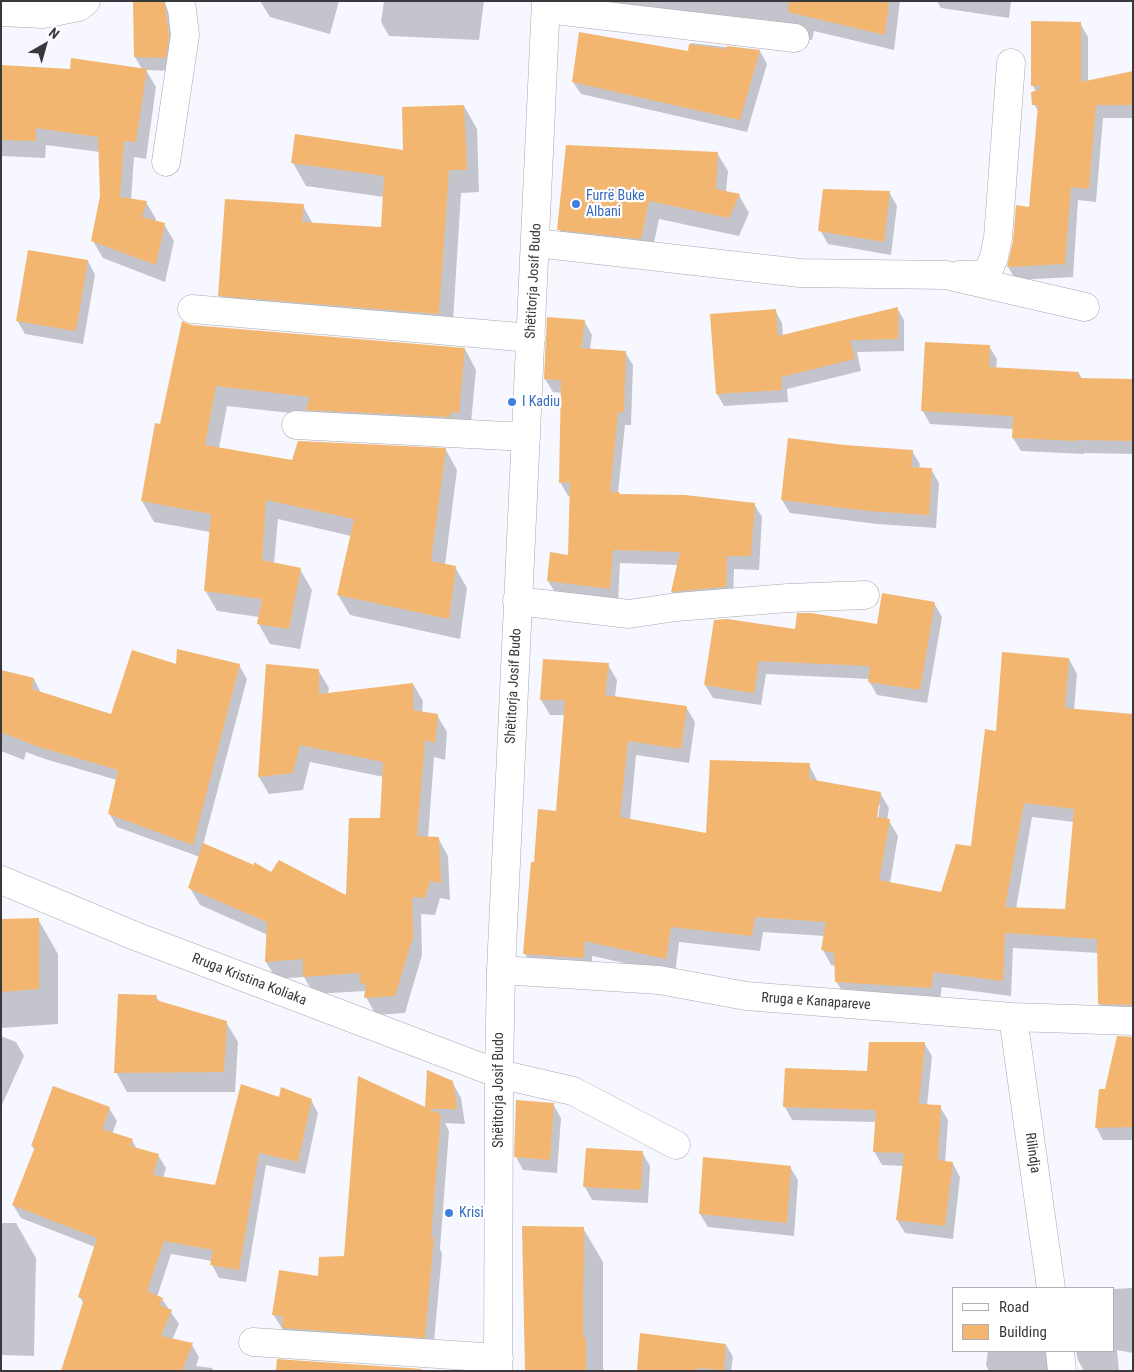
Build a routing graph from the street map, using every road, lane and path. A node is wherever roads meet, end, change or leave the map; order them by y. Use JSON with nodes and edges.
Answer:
{"nodes":[{"id":1,"x":86,"y":1,"type":"edge"},
{"id":2,"x":178,"y":1,"type":"edge"},
{"id":3,"x":546,"y":5,"type":"edge"},
{"id":4,"x":1,"y":12,"type":"edge"},
{"id":5,"x":795,"y":38,"type":"dead end"},
{"id":6,"x":1011,"y":63,"type":"dead end"},
{"id":7,"x":166,"y":162,"type":"dead end"},
{"id":8,"x":536,"y":243,"type":"junction"},
{"id":9,"x":946,"y":275,"type":"junction"},
{"id":10,"x":1085,"y":308,"type":"dead end"},
{"id":11,"x":192,"y":309,"type":"dead end"},
{"id":12,"x":531,"y":338,"type":"junction"},
{"id":13,"x":296,"y":425,"type":"dead end"},
{"id":14,"x":526,"y":437,"type":"junction"},
{"id":15,"x":865,"y":595,"type":"dead end"},
{"id":16,"x":517,"y":601,"type":"junction"},
{"id":17,"x":1,"y":880,"type":"edge"},
{"id":18,"x":501,"y":970,"type":"junction"},
{"id":19,"x":1013,"y":1017,"type":"junction"},
{"id":20,"x":1133,"y":1021,"type":"edge"},
{"id":21,"x":498,"y":1074,"type":"junction"},
{"id":22,"x":676,"y":1145,"type":"dead end"},
{"id":23,"x":1051,"y":1287,"type":"edge"},
{"id":24,"x":253,"y":1342,"type":"dead end"},
{"id":25,"x":1060,"y":1352,"type":"edge"},
{"id":26,"x":499,"y":1365,"type":"edge"},
{"id":27,"x":1062,"y":1371,"type":"edge"}],
"edges":[{"from":1,"to":4,"type":"street"},
{"from":2,"to":7,"type":"street"},
{"from":3,"to":5,"type":"street"},
{"from":3,"to":8,"type":"street","name":"Shëtitorja Josif Budo"},
{"from":6,"to":9,"type":"street"},
{"from":8,"to":9,"type":"street"},
{"from":8,"to":12,"type":"street","name":"Shëtitorja Josif Budo"},
{"from":9,"to":10,"type":"street"},
{"from":11,"to":12,"type":"street"},
{"from":12,"to":14,"type":"street","name":"Shëtitorja Josif Budo"},
{"from":13,"to":14,"type":"street"},
{"from":14,"to":16,"type":"street","name":"Shëtitorja Josif Budo"},
{"from":15,"to":16,"type":"street"},
{"from":16,"to":18,"type":"street","name":"Shëtitorja Josif Budo"},
{"from":17,"to":21,"type":"street","name":"Rruga Kristina Koliaka"},
{"from":18,"to":19,"type":"street","name":"Rruga e Kanapareve"},
{"from":18,"to":21,"type":"street","name":"Shëtitorja Josif Budo"},
{"from":19,"to":20,"type":"street","name":"Rruga e Kanapareve"},
{"from":19,"to":23,"type":"street","name":"Rilindja"},
{"from":21,"to":22,"type":"street","name":"Rruga Kristina Koliaka"},
{"from":21,"to":26,"type":"street","name":"Shëtitorja Josif Budo"},
{"from":24,"to":26,"type":"street"},
{"from":25,"to":27,"type":"street"}]}
